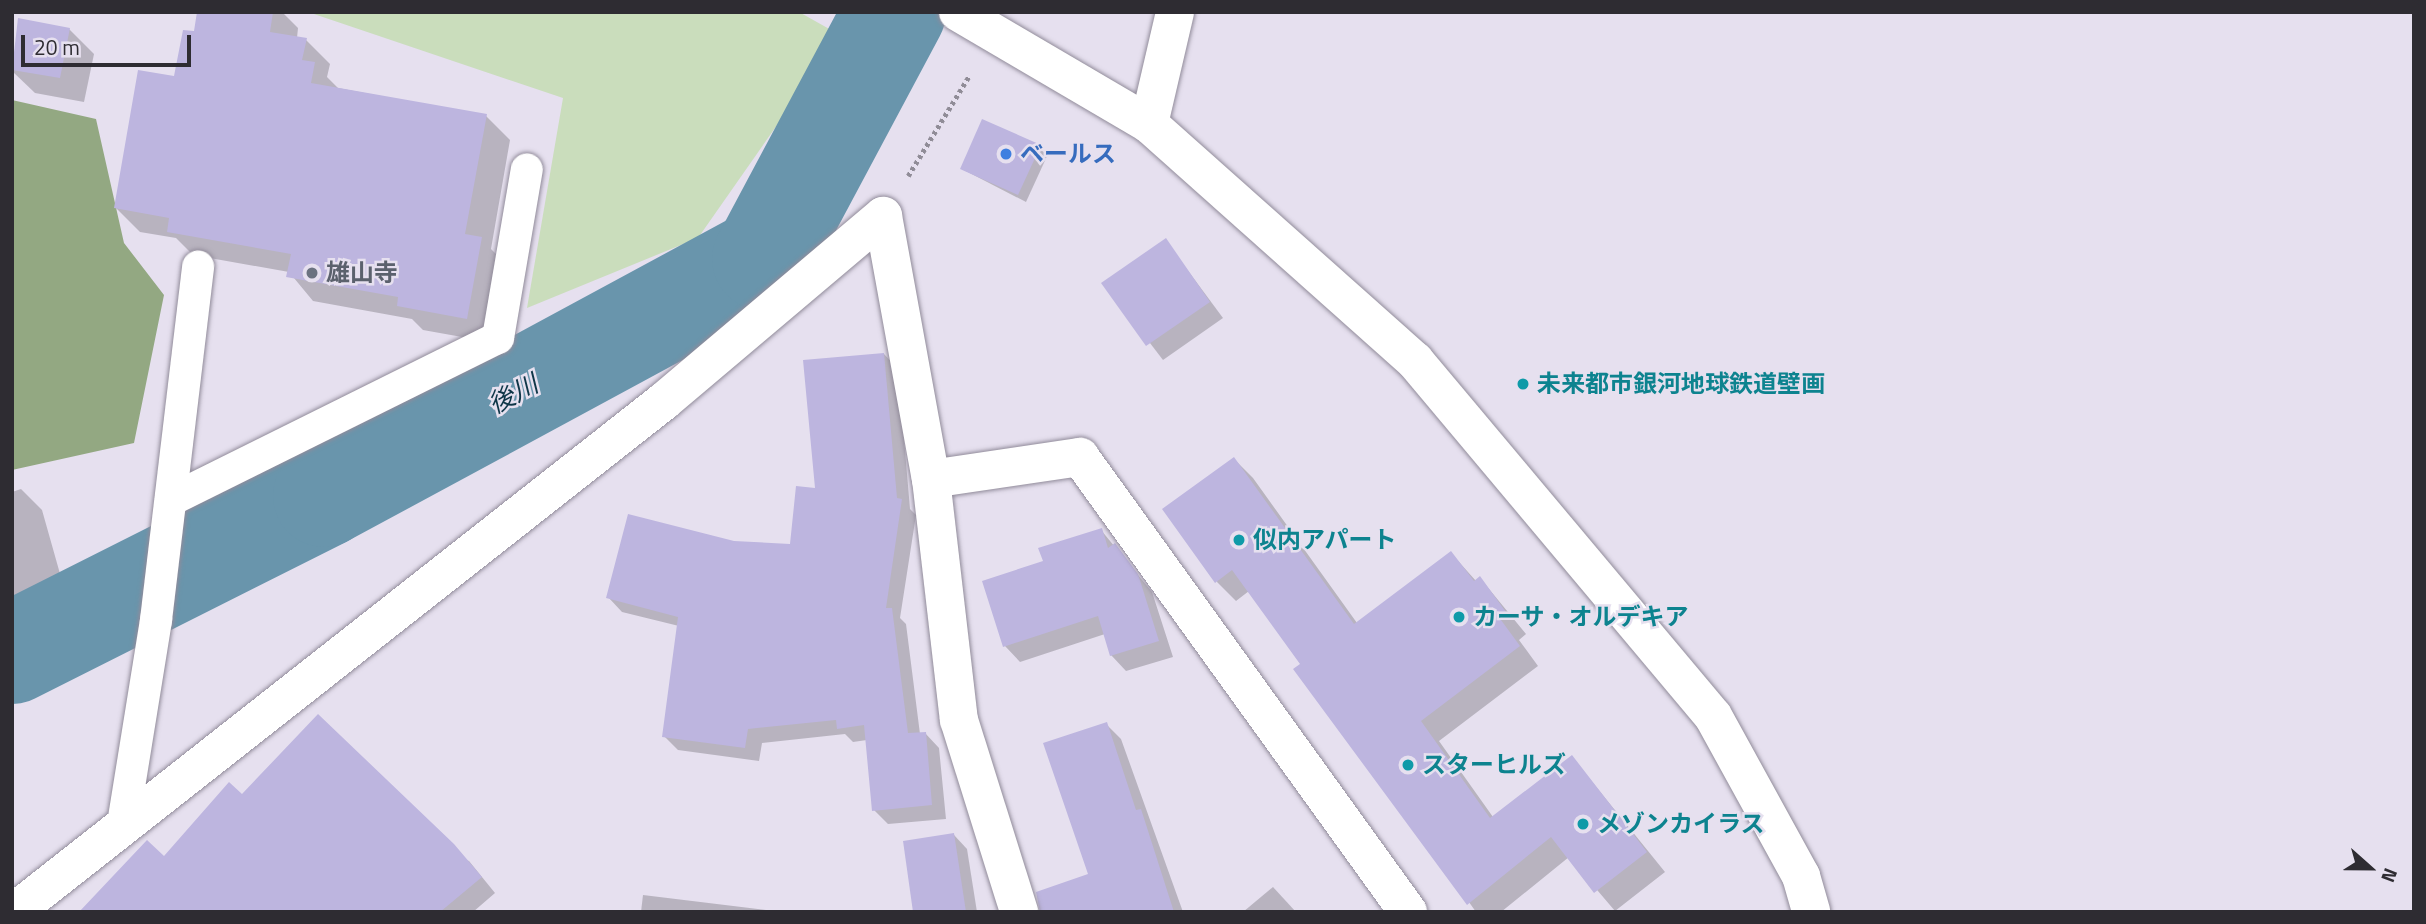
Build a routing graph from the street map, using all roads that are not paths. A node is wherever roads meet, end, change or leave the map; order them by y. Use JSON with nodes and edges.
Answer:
{"nodes":[{"id":1,"x":958,"y":12,"type":"edge"},
{"id":2,"x":1175,"y":12,"type":"edge"},
{"id":3,"x":1149,"y":124,"type":"junction"},
{"id":4,"x":527,"y":169,"type":"dead end"},
{"id":5,"x":198,"y":266,"type":"dead end"},
{"id":6,"x":931,"y":479,"type":"junction"},
{"id":7,"x":171,"y":500,"type":"junction"},
{"id":8,"x":122,"y":824,"type":"junction"},
{"id":9,"x":14,"y":912,"type":"edge"},
{"id":10,"x":1019,"y":912,"type":"edge"},
{"id":11,"x":1408,"y":912,"type":"edge"},
{"id":12,"x":1811,"y":912,"type":"edge"}],
"edges":[{"from":1,"to":3,"type":"street"},
{"from":2,"to":3,"type":"street"},
{"from":3,"to":12,"type":"street"},
{"from":4,"to":7,"type":"lane"},
{"from":5,"to":7,"type":"lane"},
{"from":6,"to":8,"type":"street"},
{"from":6,"to":10,"type":"street"},
{"from":6,"to":11,"type":"street"},
{"from":7,"to":8,"type":"lane"},
{"from":8,"to":9,"type":"street"}]}
